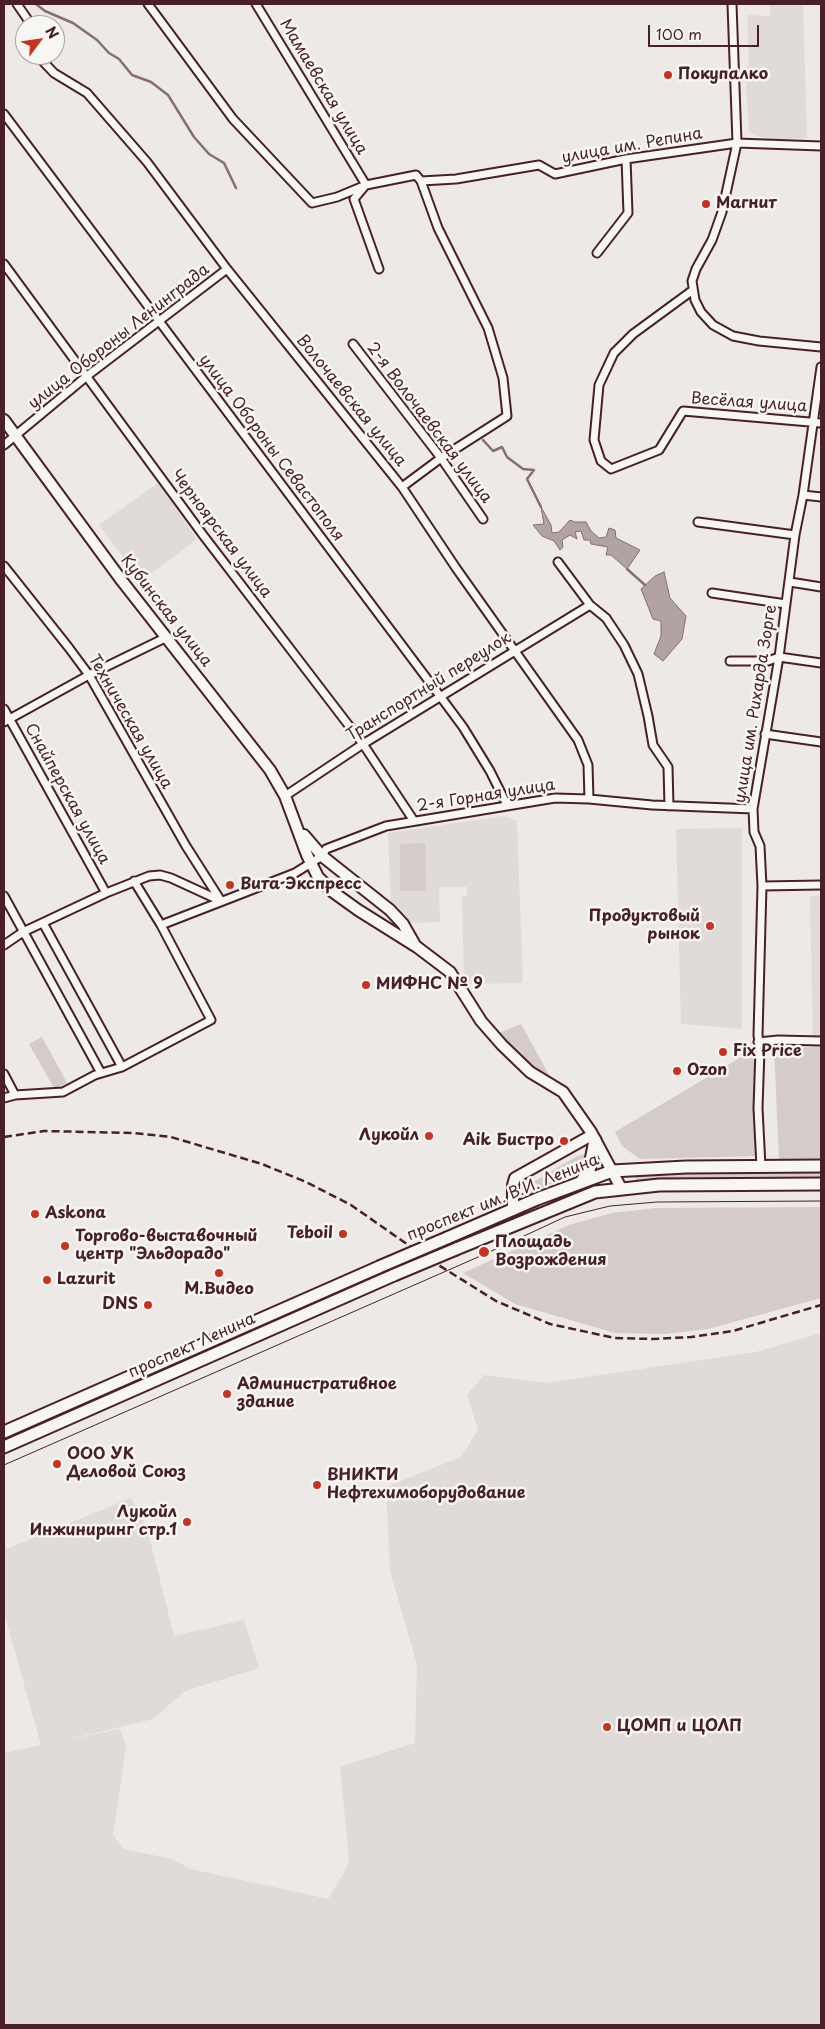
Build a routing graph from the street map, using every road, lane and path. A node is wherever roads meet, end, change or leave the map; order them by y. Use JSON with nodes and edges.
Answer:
{"nodes":[{"id":1,"x":17,"y":4,"type":"edge"},
{"id":2,"x":148,"y":4,"type":"edge"},
{"id":3,"x":256,"y":4,"type":"edge"},
{"id":4,"x":732,"y":4,"type":"edge"},
{"id":5,"x":25,"y":15,"type":"edge"},
{"id":6,"x":47,"y":65,"type":"edge"},
{"id":7,"x":4,"y":114,"type":"edge"},
{"id":8,"x":736,"y":143,"type":"junction"},
{"id":9,"x":821,"y":146,"type":"edge"},
{"id":10,"x":626,"y":159,"type":"junction"},
{"id":11,"x":421,"y":181,"type":"junction"},
{"id":12,"x":366,"y":185,"type":"junction"},
{"id":13,"x":597,"y":252,"type":"dead end"},
{"id":14,"x":4,"y":264,"type":"edge"},
{"id":15,"x":379,"y":268,"type":"dead end"},
{"id":16,"x":227,"y":269,"type":"junction"},
{"id":17,"x":693,"y":290,"type":"junction"},
{"id":18,"x":158,"y":321,"type":"junction"},
{"id":19,"x":353,"y":344,"type":"dead end"},
{"id":20,"x":821,"y":348,"type":"edge"},
{"id":21,"x":821,"y":367,"type":"edge"},
{"id":22,"x":87,"y":376,"type":"junction"},
{"id":23,"x":4,"y":420,"type":"edge"},
{"id":24,"x":812,"y":422,"type":"junction"},
{"id":25,"x":821,"y":423,"type":"edge"},
{"id":26,"x":16,"y":436,"type":"junction"},
{"id":27,"x":4,"y":445,"type":"edge"},
{"id":28,"x":441,"y":458,"type":"junction"},
{"id":29,"x":402,"y":487,"type":"junction"},
{"id":30,"x":803,"y":495,"type":"junction"},
{"id":31,"x":821,"y":497,"type":"edge"},
{"id":32,"x":483,"y":519,"type":"dead end"},
{"id":33,"x":698,"y":522,"type":"dead end"},
{"id":34,"x":795,"y":535,"type":"junction"},
{"id":35,"x":558,"y":562,"type":"dead end"},
{"id":36,"x":4,"y":566,"type":"edge"},
{"id":37,"x":790,"y":582,"type":"junction"},
{"id":38,"x":821,"y":587,"type":"edge"},
{"id":39,"x":712,"y":593,"type":"dead end"},
{"id":40,"x":786,"y":604,"type":"junction"},
{"id":41,"x":590,"y":605,"type":"junction"},
{"id":42,"x":167,"y":637,"type":"junction"},
{"id":43,"x":515,"y":650,"type":"junction"},
{"id":44,"x":779,"y":657,"type":"junction"},
{"id":45,"x":730,"y":661,"type":"dead end"},
{"id":46,"x":821,"y":663,"type":"edge"},
{"id":47,"x":89,"y":675,"type":"junction"},
{"id":48,"x":440,"y":696,"type":"junction"},
{"id":49,"x":4,"y":709,"type":"edge"},
{"id":50,"x":6,"y":721,"type":"edge"},
{"id":51,"x":765,"y":734,"type":"junction"},
{"id":52,"x":821,"y":742,"type":"edge"},
{"id":53,"x":363,"y":744,"type":"junction"},
{"id":54,"x":285,"y":796,"type":"junction"},
{"id":55,"x":588,"y":799,"type":"junction"},
{"id":56,"x":507,"y":805,"type":"junction"},
{"id":57,"x":669,"y":806,"type":"junction"},
{"id":58,"x":753,"y":809,"type":"junction"},
{"id":59,"x":414,"y":821,"type":"junction"},
{"id":60,"x":295,"y":825,"type":"junction"},
{"id":61,"x":322,"y":856,"type":"junction"},
{"id":62,"x":311,"y":863,"type":"junction"},
{"id":63,"x":134,"y":880,"type":"junction"},
{"id":64,"x":821,"y":885,"type":"edge"},
{"id":65,"x":762,"y":886,"type":"junction"},
{"id":66,"x":106,"y":893,"type":"junction"},
{"id":67,"x":4,"y":896,"type":"edge"},
{"id":68,"x":221,"y":901,"type":"junction"},
{"id":69,"x":43,"y":923,"type":"junction"},
{"id":70,"x":161,"y":925,"type":"junction"},
{"id":71,"x":23,"y":932,"type":"junction"},
{"id":72,"x":4,"y":945,"type":"edge"},
{"id":73,"x":416,"y":947,"type":"junction"},
{"id":74,"x":821,"y":1041,"type":"edge"},
{"id":75,"x":758,"y":1042,"type":"junction"},
{"id":76,"x":122,"y":1067,"type":"junction"},
{"id":77,"x":101,"y":1073,"type":"junction"},
{"id":78,"x":4,"y":1074,"type":"edge"},
{"id":79,"x":15,"y":1095,"type":"junction"},
{"id":80,"x":4,"y":1098,"type":"edge"},
{"id":81,"x":593,"y":1137,"type":"junction"},
{"id":82,"x":821,"y":1166,"type":"edge"},
{"id":83,"x":760,"y":1167,"type":"junction"},
{"id":84,"x":612,"y":1171,"type":"junction"},
{"id":85,"x":581,"y":1182,"type":"junction"},
{"id":86,"x":821,"y":1184,"type":"edge"},
{"id":87,"x":621,"y":1188,"type":"junction"},
{"id":88,"x":512,"y":1210,"type":"junction"},
{"id":89,"x":379,"y":1267,"type":"joint"},
{"id":90,"x":394,"y":1275,"type":"joint"},
{"id":91,"x":4,"y":1432,"type":"edge"},
{"id":92,"x":4,"y":1447,"type":"edge"}],
"edges":[{"from":1,"to":5,"type":"street"},
{"from":2,"to":12,"type":"street"},
{"from":3,"to":12,"type":"street","name":"Мамаевская улица"},
{"from":4,"to":8,"type":"street"},
{"from":6,"to":16,"type":"street","name":"Волочаевская улица"},
{"from":7,"to":18,"type":"street","name":"улица Обороны Севастополя"},
{"from":8,"to":9,"type":"street","name":"улица им. Репина"},
{"from":8,"to":10,"type":"street","name":"улица им. Репина"},
{"from":8,"to":17,"type":"street"},
{"from":10,"to":11,"type":"street","name":"улица им. Репина"},
{"from":10,"to":13,"type":"street"},
{"from":11,"to":12,"type":"street"},
{"from":11,"to":28,"type":"street"},
{"from":12,"to":15,"type":"street"},
{"from":14,"to":22,"type":"street","name":"Черноярская улица"},
{"from":16,"to":18,"type":"street","name":"улица Обороны Ленинграда"},
{"from":16,"to":29,"type":"street","name":"Волочаевская улица"},
{"from":17,"to":20,"type":"street"},
{"from":17,"to":24,"type":"street","name":"Весёлая улица"},
{"from":18,"to":22,"type":"street","name":"улица Обороны Ленинграда"},
{"from":18,"to":48,"type":"street","name":"улица Обороны Севастополя"},
{"from":19,"to":28,"type":"street","name":"2-я Волочаевская улица"},
{"from":21,"to":24,"type":"street","name":"улица им. Рихарда Зорге"},
{"from":22,"to":26,"type":"street","name":"улица Обороны Ленинграда"},
{"from":22,"to":53,"type":"street","name":"Черноярская улица"},
{"from":23,"to":26,"type":"street","name":"Кубинская улица"},
{"from":24,"to":25,"type":"street","name":"Весёлая улица"},
{"from":24,"to":30,"type":"street","name":"улица им. Рихарда Зорге"},
{"from":26,"to":27,"type":"street","name":"улица Обороны Ленинграда"},
{"from":26,"to":42,"type":"street","name":"Кубинская улица"},
{"from":28,"to":29,"type":"street"},
{"from":28,"to":32,"type":"street","name":"2-я Волочаевская улица"},
{"from":29,"to":43,"type":"street","name":"Волочаевская улица"},
{"from":30,"to":31,"type":"street"},
{"from":30,"to":34,"type":"street","name":"улица им. Рихарда Зорге"},
{"from":33,"to":34,"type":"street"},
{"from":34,"to":37,"type":"street","name":"улица им. Рихарда Зорге"},
{"from":35,"to":41,"type":"street"},
{"from":36,"to":47,"type":"street","name":"Техническая улица"},
{"from":37,"to":38,"type":"street"},
{"from":37,"to":40,"type":"street","name":"улица им. Рихарда Зорге"},
{"from":39,"to":40,"type":"street"},
{"from":40,"to":44,"type":"street","name":"улица им. Рихарда Зорге"},
{"from":41,"to":43,"type":"street","name":"Транспортный переулок"},
{"from":41,"to":57,"type":"street"},
{"from":42,"to":47,"type":"street"},
{"from":42,"to":54,"type":"street","name":"Кубинская улица"},
{"from":43,"to":48,"type":"street","name":"Транспортный переулок"},
{"from":43,"to":55,"type":"street","name":"Волочаевская улица"},
{"from":44,"to":45,"type":"street"},
{"from":44,"to":46,"type":"street"},
{"from":44,"to":51,"type":"street","name":"улица им. Рихарда Зорге"},
{"from":47,"to":50,"type":"street"},
{"from":47,"to":68,"type":"street","name":"Техническая улица"},
{"from":48,"to":53,"type":"street","name":"Транспортный переулок"},
{"from":48,"to":56,"type":"street","name":"улица Обороны Севастополя"},
{"from":49,"to":50,"type":"street","name":"Снайперская улица"},
{"from":50,"to":66,"type":"street","name":"Снайперская улица"},
{"from":51,"to":52,"type":"street"},
{"from":51,"to":58,"type":"street","name":"улица им. Рихарда Зорге"},
{"from":53,"to":54,"type":"street","name":"Транспортный переулок"},
{"from":53,"to":59,"type":"street","name":"Черноярская улица"},
{"from":54,"to":60,"type":"street","name":"Кубинская улица"},
{"from":55,"to":56,"type":"street","name":"2-я Горная улица"},
{"from":55,"to":57,"type":"street","name":"2-я Горная улица"},
{"from":56,"to":59,"type":"street","name":"2-я Горная улица"},
{"from":57,"to":58,"type":"street","name":"2-я Горная улица"},
{"from":58,"to":65,"type":"street","name":"улица им. Рихарда Зорге"},
{"from":59,"to":61,"type":"street","name":"2-я Горная улица"},
{"from":60,"to":61,"type":"street","name":"Кубинская улица"},
{"from":60,"to":62,"type":"street","name":"Кубинская улица"},
{"from":61,"to":62,"type":"street","name":"2-я Горная улица"},
{"from":61,"to":73,"type":"street","name":"Кубинская улица"},
{"from":62,"to":68,"type":"street"},
{"from":62,"to":73,"type":"street","name":"Кубинская улица"},
{"from":63,"to":66,"type":"street"},
{"from":63,"to":68,"type":"street"},
{"from":63,"to":70,"type":"street"},
{"from":64,"to":65,"type":"street"},
{"from":65,"to":75,"type":"street","name":"улица им. Рихарда Зорге"},
{"from":66,"to":69,"type":"street"},
{"from":67,"to":71,"type":"street"},
{"from":68,"to":70,"type":"street"},
{"from":69,"to":71,"type":"street"},
{"from":69,"to":76,"type":"street"},
{"from":70,"to":76,"type":"street"},
{"from":71,"to":72,"type":"street"},
{"from":71,"to":77,"type":"street"},
{"from":73,"to":81,"type":"street","name":"Кубинская улица"},
{"from":74,"to":75,"type":"street"},
{"from":75,"to":83,"type":"street","name":"улица им. Рихарда Зорге"},
{"from":76,"to":77,"type":"street"},
{"from":77,"to":79,"type":"street"},
{"from":78,"to":79,"type":"street"},
{"from":79,"to":80,"type":"street"},
{"from":81,"to":84,"type":"street","name":"Кубинская улица"},
{"from":81,"to":85,"type":"main road"},
{"from":81,"to":88,"type":"street"},
{"from":82,"to":83,"type":"main road","name":"проспект им. В.И. Ленина"},
{"from":83,"to":84,"type":"main road","name":"проспект им. В.И. Ленина"},
{"from":84,"to":85,"type":"main road","name":"проспект им. В.И. Ленина"},
{"from":84,"to":87,"type":"street","name":"Кубинская улица"},
{"from":85,"to":88,"type":"main road","name":"проспект им. В.И. Ленина"},
{"from":86,"to":87,"type":"main road","name":"проспект им. В.И. Ленина"},
{"from":87,"to":90,"type":"main road","name":"проспект им. В.И. Ленина","bridge":true},
{"from":88,"to":89,"type":"main road","name":"проспект им. В.И. Ленина","bridge":true},
{"from":89,"to":91,"type":"main road","name":"проспект Ленина"},
{"from":90,"to":92,"type":"main road","name":"проспект Ленина"}]}
